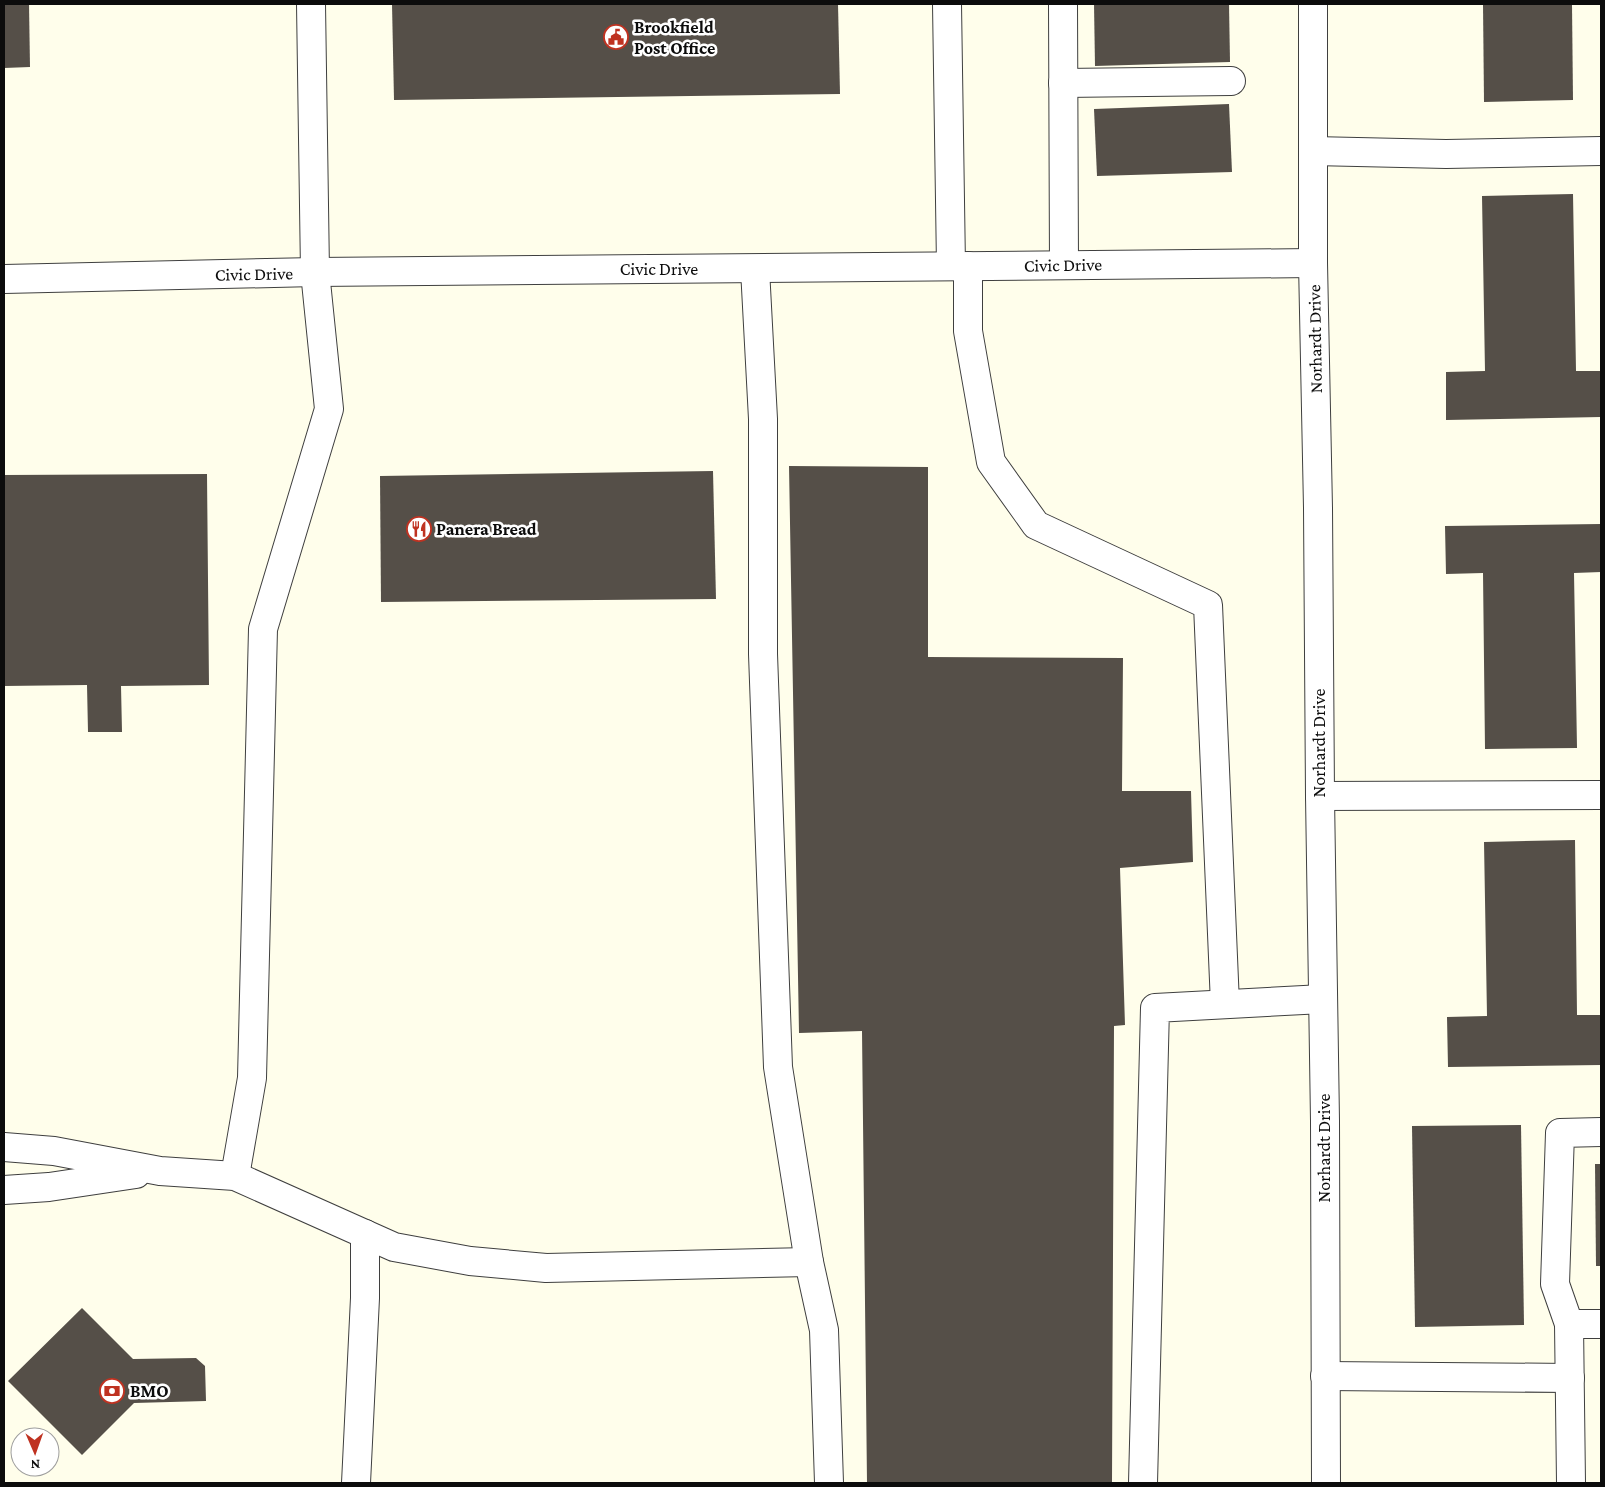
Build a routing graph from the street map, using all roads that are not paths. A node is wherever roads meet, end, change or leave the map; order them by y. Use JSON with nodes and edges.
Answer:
{"nodes":[{"id":1,"x":312,"y":4,"type":"edge"},
{"id":2,"x":947,"y":4,"type":"edge"},
{"id":3,"x":1062,"y":4,"type":"edge"},
{"id":4,"x":1313,"y":4,"type":"edge"},
{"id":5,"x":1231,"y":81,"type":"dead end"},
{"id":6,"x":1063,"y":83,"type":"junction"},
{"id":7,"x":1313,"y":151,"type":"junction"},
{"id":8,"x":1601,"y":151,"type":"edge"},
{"id":9,"x":1313,"y":263,"type":"junction"},
{"id":10,"x":1064,"y":265,"type":"junction"},
{"id":11,"x":960,"y":266,"type":"junction"},
{"id":12,"x":755,"y":269,"type":"junction"},
{"id":13,"x":315,"y":272,"type":"junction"},
{"id":14,"x":4,"y":279,"type":"edge"},
{"id":15,"x":1601,"y":795,"type":"edge"},
{"id":16,"x":1320,"y":796,"type":"junction"},
{"id":17,"x":1323,"y":1000,"type":"junction"},
{"id":18,"x":1225,"y":1004,"type":"junction"},
{"id":19,"x":1601,"y":1132,"type":"edge"},
{"id":20,"x":4,"y":1147,"type":"edge"},
{"id":21,"x":160,"y":1171,"type":"junction"},
{"id":22,"x":235,"y":1176,"type":"junction"},
{"id":23,"x":4,"y":1190,"type":"edge"},
{"id":24,"x":365,"y":1234,"type":"junction"},
{"id":25,"x":809,"y":1262,"type":"junction"},
{"id":26,"x":1569,"y":1324,"type":"junction"},
{"id":27,"x":1601,"y":1324,"type":"edge"},
{"id":28,"x":1325,"y":1376,"type":"junction"},
{"id":29,"x":1570,"y":1378,"type":"junction"},
{"id":30,"x":356,"y":1483,"type":"edge"},
{"id":31,"x":829,"y":1483,"type":"edge"},
{"id":32,"x":1143,"y":1483,"type":"edge"},
{"id":33,"x":1326,"y":1483,"type":"edge"},
{"id":34,"x":1571,"y":1483,"type":"edge"}],
"edges":[{"from":1,"to":13,"type":"street"},
{"from":2,"to":11,"type":"street"},
{"from":3,"to":6,"type":"street"},
{"from":4,"to":7,"type":"street","name":"Norhardt Drive"},
{"from":5,"to":6,"type":"street"},
{"from":6,"to":10,"type":"street"},
{"from":7,"to":8,"type":"street"},
{"from":7,"to":9,"type":"street","name":"Norhardt Drive"},
{"from":9,"to":10,"type":"street","name":"Civic Drive"},
{"from":9,"to":16,"type":"street","name":"Norhardt Drive"},
{"from":10,"to":11,"type":"street","name":"Civic Drive"},
{"from":11,"to":12,"type":"street","name":"Civic Drive"},
{"from":11,"to":18,"type":"street"},
{"from":12,"to":13,"type":"street","name":"Civic Drive"},
{"from":12,"to":25,"type":"street"},
{"from":13,"to":14,"type":"street","name":"Civic Drive"},
{"from":13,"to":22,"type":"street"},
{"from":15,"to":16,"type":"street"},
{"from":16,"to":17,"type":"street","name":"Norhardt Drive"},
{"from":17,"to":18,"type":"street"},
{"from":17,"to":28,"type":"street","name":"Norhardt Drive"},
{"from":18,"to":32,"type":"street"},
{"from":19,"to":26,"type":"street"},
{"from":20,"to":21,"type":"street"},
{"from":21,"to":22,"type":"street"},
{"from":21,"to":23,"type":"street"},
{"from":22,"to":24,"type":"street"},
{"from":24,"to":25,"type":"street"},
{"from":24,"to":30,"type":"street"},
{"from":25,"to":31,"type":"street"},
{"from":26,"to":27,"type":"street"},
{"from":26,"to":29,"type":"street"},
{"from":28,"to":29,"type":"street"},
{"from":28,"to":33,"type":"street","name":"Norhardt Drive"},
{"from":29,"to":34,"type":"street"}]}
